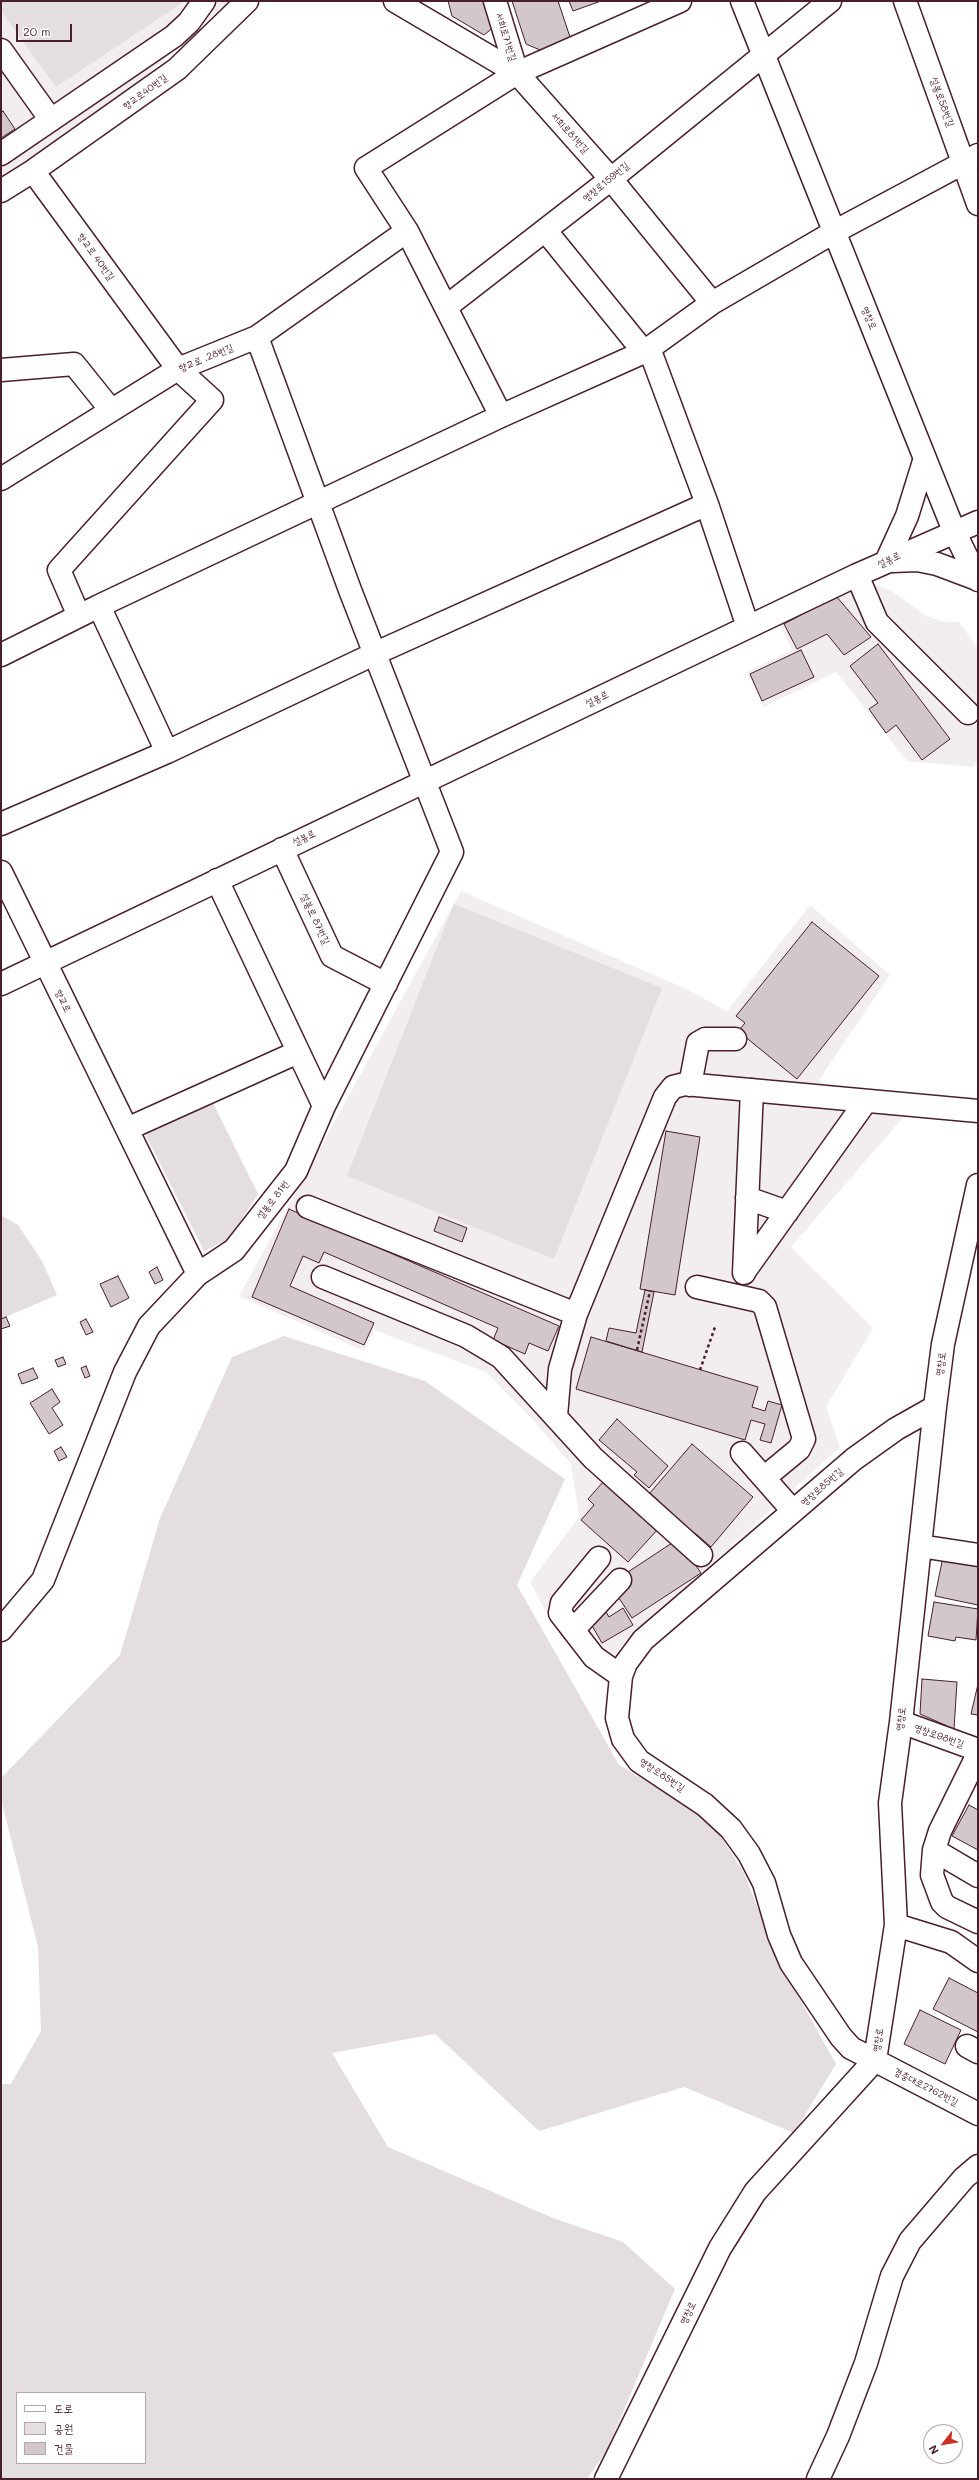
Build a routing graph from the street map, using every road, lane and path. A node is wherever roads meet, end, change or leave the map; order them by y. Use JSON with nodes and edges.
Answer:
{"nodes":[{"id":1,"x":204,"y":1,"type":"edge"},
{"id":2,"x":247,"y":1,"type":"edge"},
{"id":3,"x":394,"y":1,"type":"edge"},
{"id":4,"x":495,"y":1,"type":"edge"},
{"id":5,"x":680,"y":1,"type":"edge"},
{"id":6,"x":742,"y":1,"type":"edge"},
{"id":7,"x":830,"y":1,"type":"edge"},
{"id":8,"x":905,"y":1,"type":"edge"},
{"id":9,"x":1,"y":50,"type":"edge"},
{"id":10,"x":763,"y":54,"type":"junction"},
{"id":11,"x":517,"y":73,"type":"junction"},
{"id":12,"x":51,"y":120,"type":"junction"},
{"id":13,"x":1,"y":154,"type":"edge"},
{"id":14,"x":971,"y":159,"type":"edge"},
{"id":15,"x":33,"y":171,"type":"junction"},
{"id":16,"x":611,"y":179,"type":"junction"},
{"id":17,"x":2,"y":194,"type":"edge"},
{"id":18,"x":978,"y":204,"type":"edge"},
{"id":19,"x":545,"y":230,"type":"junction"},
{"id":20,"x":407,"y":231,"type":"junction"},
{"id":21,"x":834,"y":232,"type":"junction"},
{"id":22,"x":712,"y":304,"type":"junction"},
{"id":23,"x":446,"y":307,"type":"junction"},
{"id":24,"x":257,"y":337,"type":"junction"},
{"id":25,"x":646,"y":350,"type":"junction"},
{"id":26,"x":178,"y":369,"type":"junction"},
{"id":27,"x":1,"y":370,"type":"edge"},
{"id":28,"x":111,"y":410,"type":"junction"},
{"id":29,"x":501,"y":416,"type":"junction"},
{"id":30,"x":925,"y":458,"type":"junction"},
{"id":31,"x":1,"y":478,"type":"edge"},
{"id":32,"x":319,"y":502,"type":"junction"},
{"id":33,"x":707,"y":504,"type":"junction"},
{"id":34,"x":978,"y":522,"type":"edge"},
{"id":35,"x":954,"y":531,"type":"junction"},
{"id":36,"x":886,"y":562,"type":"junction"},
{"id":37,"x":857,"y":575,"type":"junction"},
{"id":38,"x":978,"y":580,"type":"edge"},
{"id":39,"x":99,"y":606,"type":"junction"},
{"id":40,"x":79,"y":616,"type":"junction"},
{"id":41,"x":748,"y":627,"type":"junction"},
{"id":42,"x":374,"y":654,"type":"junction"},
{"id":43,"x":1,"y":655,"type":"edge"},
{"id":44,"x":968,"y":713,"type":"dead end"},
{"id":45,"x":167,"y":752,"type":"junction"},
{"id":46,"x":425,"y":781,"type":"junction"},
{"id":47,"x":1,"y":824,"type":"edge"},
{"id":48,"x":282,"y":849,"type":"junction"},
{"id":49,"x":1,"y":872,"type":"edge"},
{"id":50,"x":217,"y":880,"type":"junction"},
{"id":51,"x":44,"y":962,"type":"junction"},
{"id":52,"x":1,"y":984,"type":"edge"},
{"id":53,"x":386,"y":984,"type":"junction"},
{"id":54,"x":735,"y":1039,"type":"dead end"},
{"id":55,"x":298,"y":1052,"type":"junction"},
{"id":56,"x":690,"y":1085,"type":"junction"},
{"id":57,"x":752,"y":1090,"type":"junction"},
{"id":58,"x":866,"y":1101,"type":"junction"},
{"id":59,"x":324,"y":1106,"type":"junction"},
{"id":60,"x":978,"y":1111,"type":"edge"},
{"id":61,"x":127,"y":1129,"type":"junction"},
{"id":62,"x":978,"y":1185,"type":"edge"},
{"id":63,"x":747,"y":1198,"type":"junction"},
{"id":64,"x":308,"y":1207,"type":"dead end"},
{"id":65,"x":787,"y":1212,"type":"junction"},
{"id":66,"x":744,"y":1272,"type":"junction"},
{"id":67,"x":198,"y":1274,"type":"junction"},
{"id":68,"x":323,"y":1277,"type":"dead end"},
{"id":69,"x":697,"y":1287,"type":"dead end"},
{"id":70,"x":650,"y":1291,"type":"dead end"},
{"id":71,"x":743,"y":1297,"type":"junction"},
{"id":72,"x":576,"y":1314,"type":"junction"},
{"id":73,"x":715,"y":1327,"type":"dead end"},
{"id":74,"x":637,"y":1350,"type":"dead end"},
{"id":75,"x":700,"y":1370,"type":"dead end"},
{"id":76,"x":935,"y":1407,"type":"junction"},
{"id":77,"x":556,"y":1416,"type":"junction"},
{"id":78,"x":742,"y":1453,"type":"dead end"},
{"id":79,"x":764,"y":1478,"type":"junction"},
{"id":80,"x":793,"y":1511,"type":"junction"},
{"id":81,"x":920,"y":1546,"type":"junction"},
{"id":82,"x":701,"y":1555,"type":"dead end"},
{"id":83,"x":978,"y":1555,"type":"edge"},
{"id":84,"x":599,"y":1558,"type":"dead end"},
{"id":85,"x":620,"y":1580,"type":"dead end"},
{"id":86,"x":1,"y":1630,"type":"edge"},
{"id":87,"x":573,"y":1630,"type":"junction"},
{"id":88,"x":621,"y":1676,"type":"junction"},
{"id":89,"x":901,"y":1722,"type":"junction"},
{"id":90,"x":978,"y":1750,"type":"edge"},
{"id":91,"x":978,"y":1754,"type":"edge"},
{"id":92,"x":973,"y":1778,"type":"edge"},
{"id":93,"x":934,"y":1850,"type":"junction"},
{"id":94,"x":978,"y":1876,"type":"edge"},
{"id":95,"x":978,"y":1922,"type":"edge"},
{"id":96,"x":896,"y":1925,"type":"junction"},
{"id":97,"x":978,"y":1961,"type":"edge"},
{"id":98,"x":875,"y":2060,"type":"junction"},
{"id":99,"x":978,"y":2114,"type":"edge"},
{"id":100,"x":978,"y":2166,"type":"edge"},
{"id":101,"x":606,"y":2479,"type":"edge"},
{"id":102,"x":818,"y":2479,"type":"edge"}],
"edges":[{"from":1,"to":12,"type":"street"},
{"from":2,"to":15,"type":"street","name":"향교로40번길"},
{"from":3,"to":11,"type":"street","name":"서희로81번길"},
{"from":4,"to":11,"type":"street","name":"서희로71번길"},
{"from":5,"to":11,"type":"street"},
{"from":6,"to":10,"type":"street","name":"영창로"},
{"from":7,"to":10,"type":"street"},
{"from":8,"to":14,"type":"street","name":"설봉로58번길"},
{"from":9,"to":12,"type":"street"},
{"from":10,"to":16,"type":"street","name":"영창로159번길"},
{"from":10,"to":21,"type":"street","name":"영창로"},
{"from":11,"to":16,"type":"street","name":"서희로81번길"},
{"from":11,"to":20,"type":"street"},
{"from":12,"to":13,"type":"street"},
{"from":14,"to":18,"type":"street","name":"설봉로58번길"},
{"from":14,"to":21,"type":"street"},
{"from":15,"to":17,"type":"street"},
{"from":15,"to":26,"type":"street","name":"향교로 40번길"},
{"from":16,"to":19,"type":"street","name":"영창로159번길"},
{"from":16,"to":22,"type":"street","name":"서희로81번길"},
{"from":19,"to":23,"type":"street","name":"영창로159번길"},
{"from":19,"to":25,"type":"street"},
{"from":20,"to":23,"type":"street"},
{"from":20,"to":24,"type":"street","name":"향교로 .28번길"},
{"from":21,"to":22,"type":"street"},
{"from":21,"to":30,"type":"street","name":"영창로"},
{"from":22,"to":25,"type":"street"},
{"from":23,"to":29,"type":"street"},
{"from":24,"to":26,"type":"street","name":"향교로 .28번길"},
{"from":24,"to":32,"type":"street","name":"설봉로 81번"},
{"from":25,"to":29,"type":"street"},
{"from":25,"to":33,"type":"street"},
{"from":26,"to":28,"type":"street","name":"향교로 .28번길"},
{"from":26,"to":40,"type":"street","name":"향교로 40번길"},
{"from":27,"to":28,"type":"street"},
{"from":28,"to":31,"type":"street","name":"향교로 .28번길"},
{"from":29,"to":32,"type":"street"},
{"from":30,"to":35,"type":"street","name":"영창로"},
{"from":30,"to":36,"type":"street"},
{"from":32,"to":39,"type":"street"},
{"from":32,"to":42,"type":"street","name":"설봉로 81번"},
{"from":33,"to":41,"type":"street"},
{"from":33,"to":42,"type":"street"},
{"from":34,"to":35,"type":"street","name":"설봉로"},
{"from":35,"to":36,"type":"street","name":"설봉로"},
{"from":35,"to":38,"type":"street","name":"영창로"},
{"from":36,"to":37,"type":"street","name":"설봉로"},
{"from":36,"to":38,"type":"street"},
{"from":37,"to":41,"type":"street","name":"설봉로"},
{"from":37,"to":44,"type":"street"},
{"from":39,"to":40,"type":"street"},
{"from":39,"to":45,"type":"street"},
{"from":40,"to":43,"type":"street"},
{"from":41,"to":46,"type":"street","name":"설봉로"},
{"from":42,"to":45,"type":"street"},
{"from":42,"to":46,"type":"street","name":"설봉로 81번"},
{"from":45,"to":47,"type":"street"},
{"from":46,"to":48,"type":"street","name":"설봉로"},
{"from":46,"to":53,"type":"street","name":"설봉로 81번"},
{"from":48,"to":50,"type":"street","name":"설봉로"},
{"from":48,"to":53,"type":"street","name":"설봉로 87번길"},
{"from":49,"to":51,"type":"street","name":"향교로"},
{"from":50,"to":51,"type":"street","name":"설봉로"},
{"from":50,"to":55,"type":"street"},
{"from":51,"to":52,"type":"street","name":"설봉로"},
{"from":51,"to":61,"type":"street","name":"향교로"},
{"from":53,"to":59,"type":"street","name":"설봉로 81번"},
{"from":54,"to":56,"type":"street"},
{"from":55,"to":59,"type":"street"},
{"from":55,"to":61,"type":"street"},
{"from":56,"to":57,"type":"street"},
{"from":56,"to":72,"type":"street"},
{"from":57,"to":58,"type":"street"},
{"from":57,"to":63,"type":"street"},
{"from":58,"to":60,"type":"street"},
{"from":58,"to":65,"type":"street"},
{"from":59,"to":67,"type":"street","name":"설봉로 81번"},
{"from":61,"to":67,"type":"street","name":"향교로"},
{"from":62,"to":76,"type":"street","name":"영창로"},
{"from":63,"to":65,"type":"street"},
{"from":63,"to":66,"type":"street"},
{"from":64,"to":72,"type":"street"},
{"from":65,"to":66,"type":"street"},
{"from":66,"to":71,"type":"street"},
{"from":67,"to":86,"type":"street","name":"설봉로 81번"},
{"from":68,"to":77,"type":"street"},
{"from":69,"to":71,"type":"street"},
{"from":70,"to":74,"type":"path"},
{"from":71,"to":79,"type":"street"},
{"from":72,"to":77,"type":"street"},
{"from":73,"to":75,"type":"path"},
{"from":76,"to":80,"type":"street","name":"영창로85번길"},
{"from":76,"to":81,"type":"street","name":"영창로"},
{"from":77,"to":82,"type":"street"},
{"from":78,"to":79,"type":"street"},
{"from":79,"to":80,"type":"street"},
{"from":80,"to":88,"type":"street","name":"영창로85번길"},
{"from":81,"to":83,"type":"street"},
{"from":81,"to":89,"type":"street","name":"영창로"},
{"from":84,"to":87,"type":"street"},
{"from":85,"to":87,"type":"street"},
{"from":87,"to":88,"type":"street"},
{"from":88,"to":98,"type":"street","name":"영창로85번길"},
{"from":89,"to":90,"type":"street","name":"영창로98번길"},
{"from":89,"to":96,"type":"street","name":"영창로"},
{"from":91,"to":92,"type":"street"},
{"from":92,"to":93,"type":"street"},
{"from":93,"to":94,"type":"street"},
{"from":93,"to":95,"type":"street"},
{"from":96,"to":97,"type":"street"},
{"from":96,"to":98,"type":"street","name":"영창로"},
{"from":98,"to":99,"type":"street","name":"경충대로2762번길"},
{"from":98,"to":101,"type":"street","name":"영창로"},
{"from":100,"to":102,"type":"street"}]}
